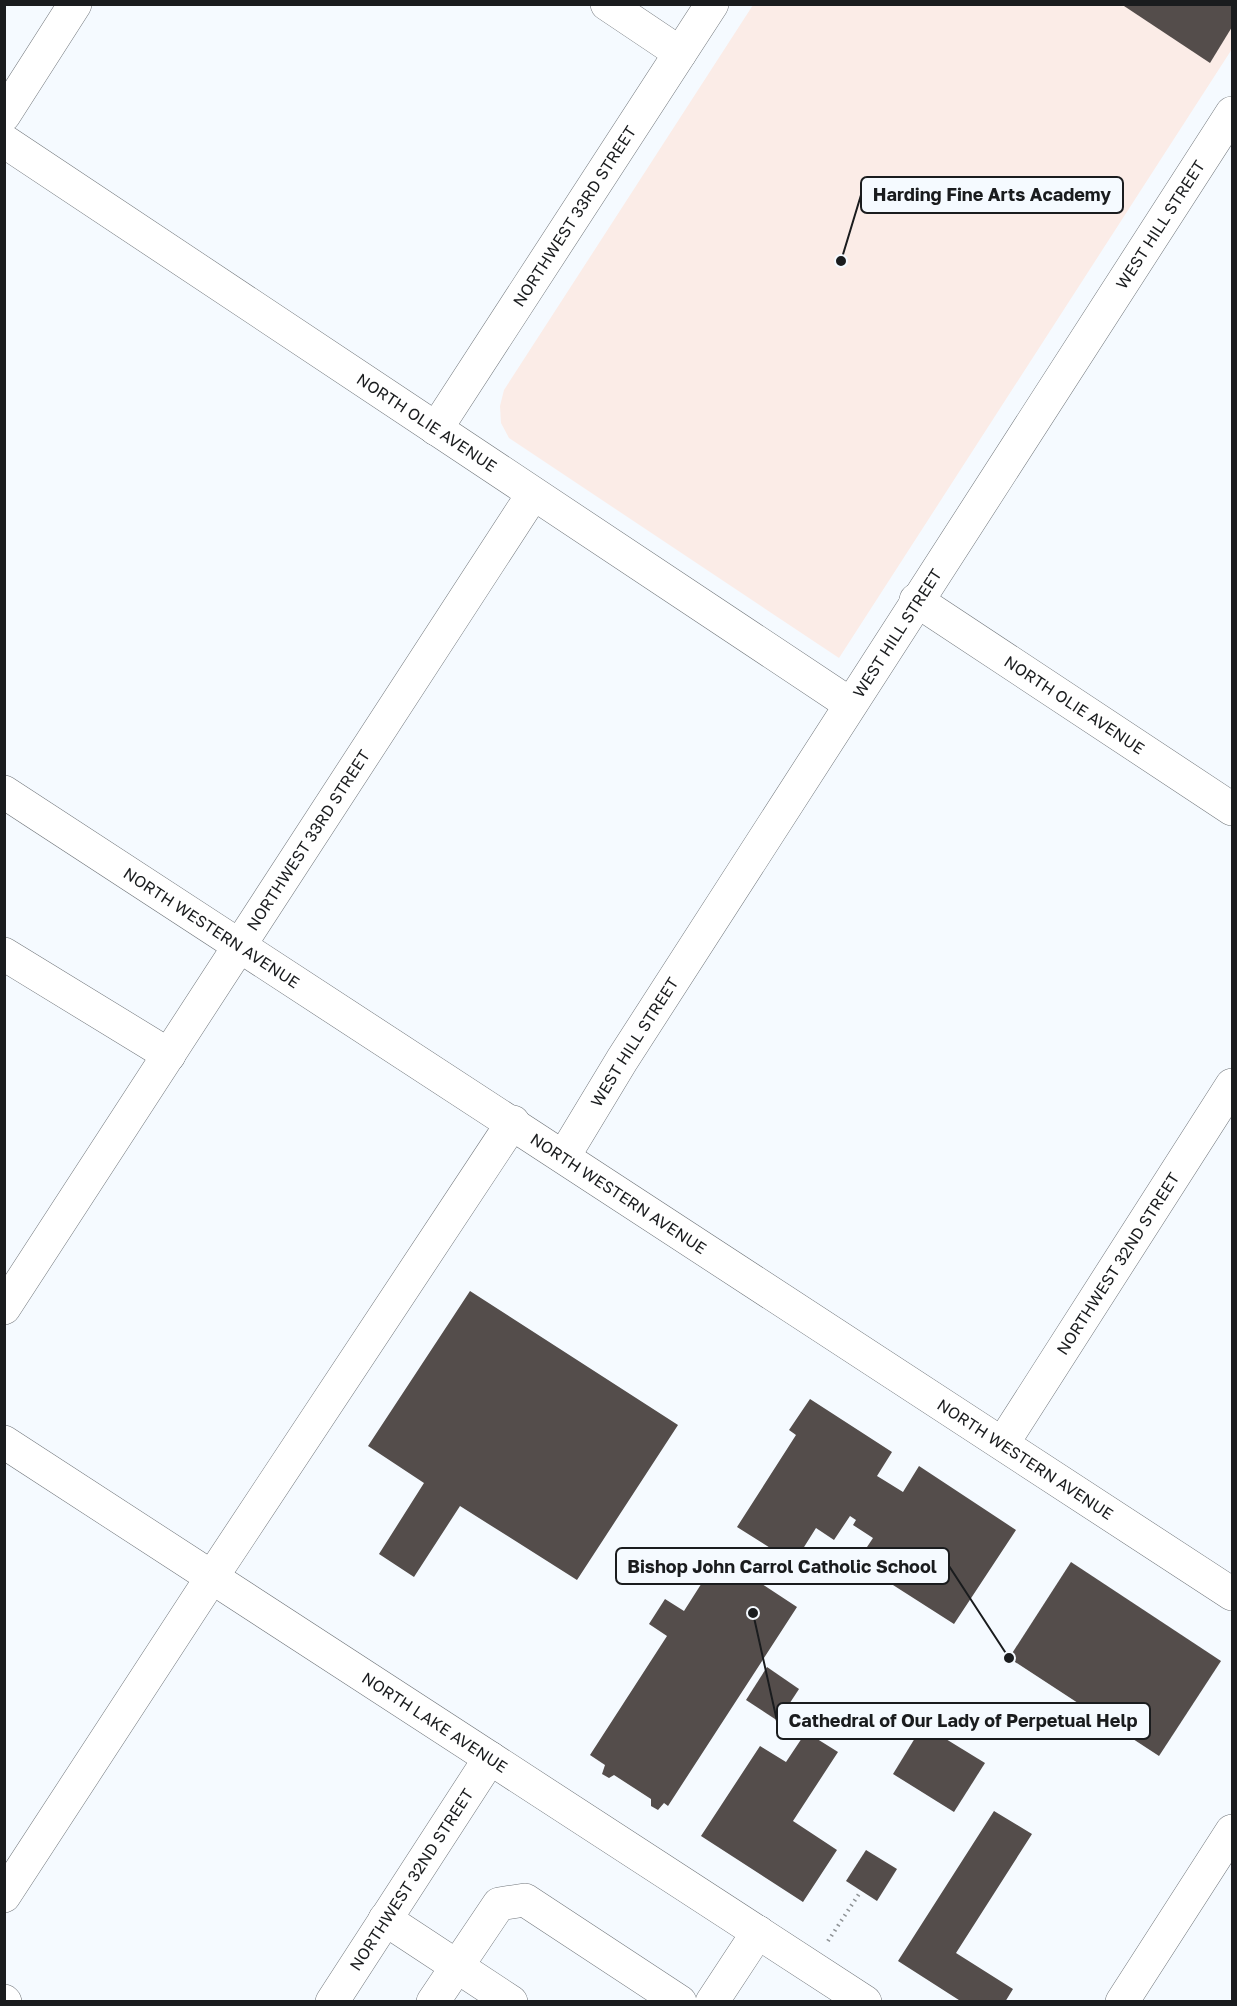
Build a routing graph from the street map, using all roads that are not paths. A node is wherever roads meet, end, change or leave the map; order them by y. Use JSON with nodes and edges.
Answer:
{"nodes":[{"id":1,"x":75,"y":4,"type":"edge"},
{"id":2,"x":607,"y":4,"type":"edge"},
{"id":3,"x":712,"y":4,"type":"edge"},
{"id":4,"x":680,"y":53,"type":"junction"},
{"id":5,"x":1233,"y":113,"type":"edge"},
{"id":6,"x":4,"y":115,"type":"edge"},
{"id":7,"x":4,"y":141,"type":"edge"},
{"id":8,"x":436,"y":429,"type":"junction"},
{"id":9,"x":533,"y":494,"type":"junction"},
{"id":10,"x":916,"y":600,"type":"junction"},
{"id":11,"x":850,"y":704,"type":"junction"},
{"id":12,"x":4,"y":792,"type":"edge"},
{"id":13,"x":1233,"y":809,"type":"edge"},
{"id":14,"x":240,"y":945,"type":"junction"},
{"id":15,"x":4,"y":954,"type":"edge"},
{"id":16,"x":169,"y":1055,"type":"junction"},
{"id":17,"x":1233,"y":1085,"type":"edge"},
{"id":18,"x":513,"y":1122,"type":"junction"},
{"id":19,"x":564,"y":1156,"type":"junction"},
{"id":20,"x":4,"y":1308,"type":"edge"},
{"id":21,"x":4,"y":1443,"type":"edge"},
{"id":22,"x":1003,"y":1443,"type":"junction"},
{"id":23,"x":212,"y":1577,"type":"junction"},
{"id":24,"x":1233,"y":1594,"type":"edge"},
{"id":25,"x":490,"y":1758,"type":"junction"},
{"id":26,"x":1233,"y":1831,"type":"edge"},
{"id":27,"x":4,"y":1896,"type":"edge"},
{"id":28,"x":385,"y":1919,"type":"junction"},
{"id":29,"x":759,"y":1932,"type":"junction"},
{"id":30,"x":457,"y":1966,"type":"junction"},
{"id":31,"x":332,"y":2001,"type":"edge"},
{"id":32,"x":433,"y":2001,"type":"edge"},
{"id":33,"x":511,"y":2001,"type":"edge"},
{"id":34,"x":680,"y":2001,"type":"edge"},
{"id":35,"x":712,"y":2001,"type":"edge"},
{"id":36,"x":865,"y":2001,"type":"edge"},
{"id":37,"x":1122,"y":2001,"type":"edge"}],
"edges":[{"from":1,"to":6,"type":"street"},
{"from":2,"to":4,"type":"street"},
{"from":3,"to":4,"type":"street","name":"NORTHWEST 33RD STREET"},
{"from":4,"to":8,"type":"street","name":"NORTHWEST 33RD STREET"},
{"from":5,"to":10,"type":"street","name":"WEST HILL STREET"},
{"from":7,"to":8,"type":"street","name":"NORTH OLIE AVENUE"},
{"from":8,"to":9,"type":"street","name":"NORTH OLIE AVENUE"},
{"from":9,"to":11,"type":"street","name":"NORTH OLIE AVENUE"},
{"from":9,"to":14,"type":"street","name":"NORTHWEST 33RD STREET"},
{"from":10,"to":11,"type":"street","name":"WEST HILL STREET"},
{"from":10,"to":13,"type":"street","name":"NORTH OLIE AVENUE"},
{"from":11,"to":19,"type":"street","name":"WEST HILL STREET"},
{"from":12,"to":14,"type":"street","name":"NORTH WESTERN AVENUE"},
{"from":14,"to":16,"type":"street","name":"NORTHWEST 33RD STREET"},
{"from":14,"to":18,"type":"street","name":"NORTH WESTERN AVENUE"},
{"from":15,"to":16,"type":"street"},
{"from":16,"to":20,"type":"street","name":"NORTHWEST 33RD STREET"},
{"from":17,"to":22,"type":"street","name":"NORTHWEST 32ND STREET"},
{"from":18,"to":19,"type":"street","name":"NORTH WESTERN AVENUE"},
{"from":18,"to":23,"type":"street"},
{"from":19,"to":22,"type":"street","name":"NORTH WESTERN AVENUE"},
{"from":21,"to":23,"type":"street","name":"NORTH LAKE AVENUE"},
{"from":22,"to":24,"type":"street","name":"NORTH WESTERN AVENUE"},
{"from":23,"to":25,"type":"street","name":"NORTH LAKE AVENUE"},
{"from":23,"to":27,"type":"street"},
{"from":25,"to":28,"type":"street","name":"NORTHWEST 32ND STREET"},
{"from":25,"to":29,"type":"street","name":"NORTH LAKE AVENUE"},
{"from":26,"to":37,"type":"street"},
{"from":28,"to":30,"type":"street"},
{"from":28,"to":31,"type":"street","name":"NORTHWEST 32ND STREET"},
{"from":29,"to":35,"type":"street"},
{"from":29,"to":36,"type":"street","name":"NORTH LAKE AVENUE"},
{"from":30,"to":32,"type":"street"},
{"from":30,"to":33,"type":"street"},
{"from":30,"to":34,"type":"street"}]}
